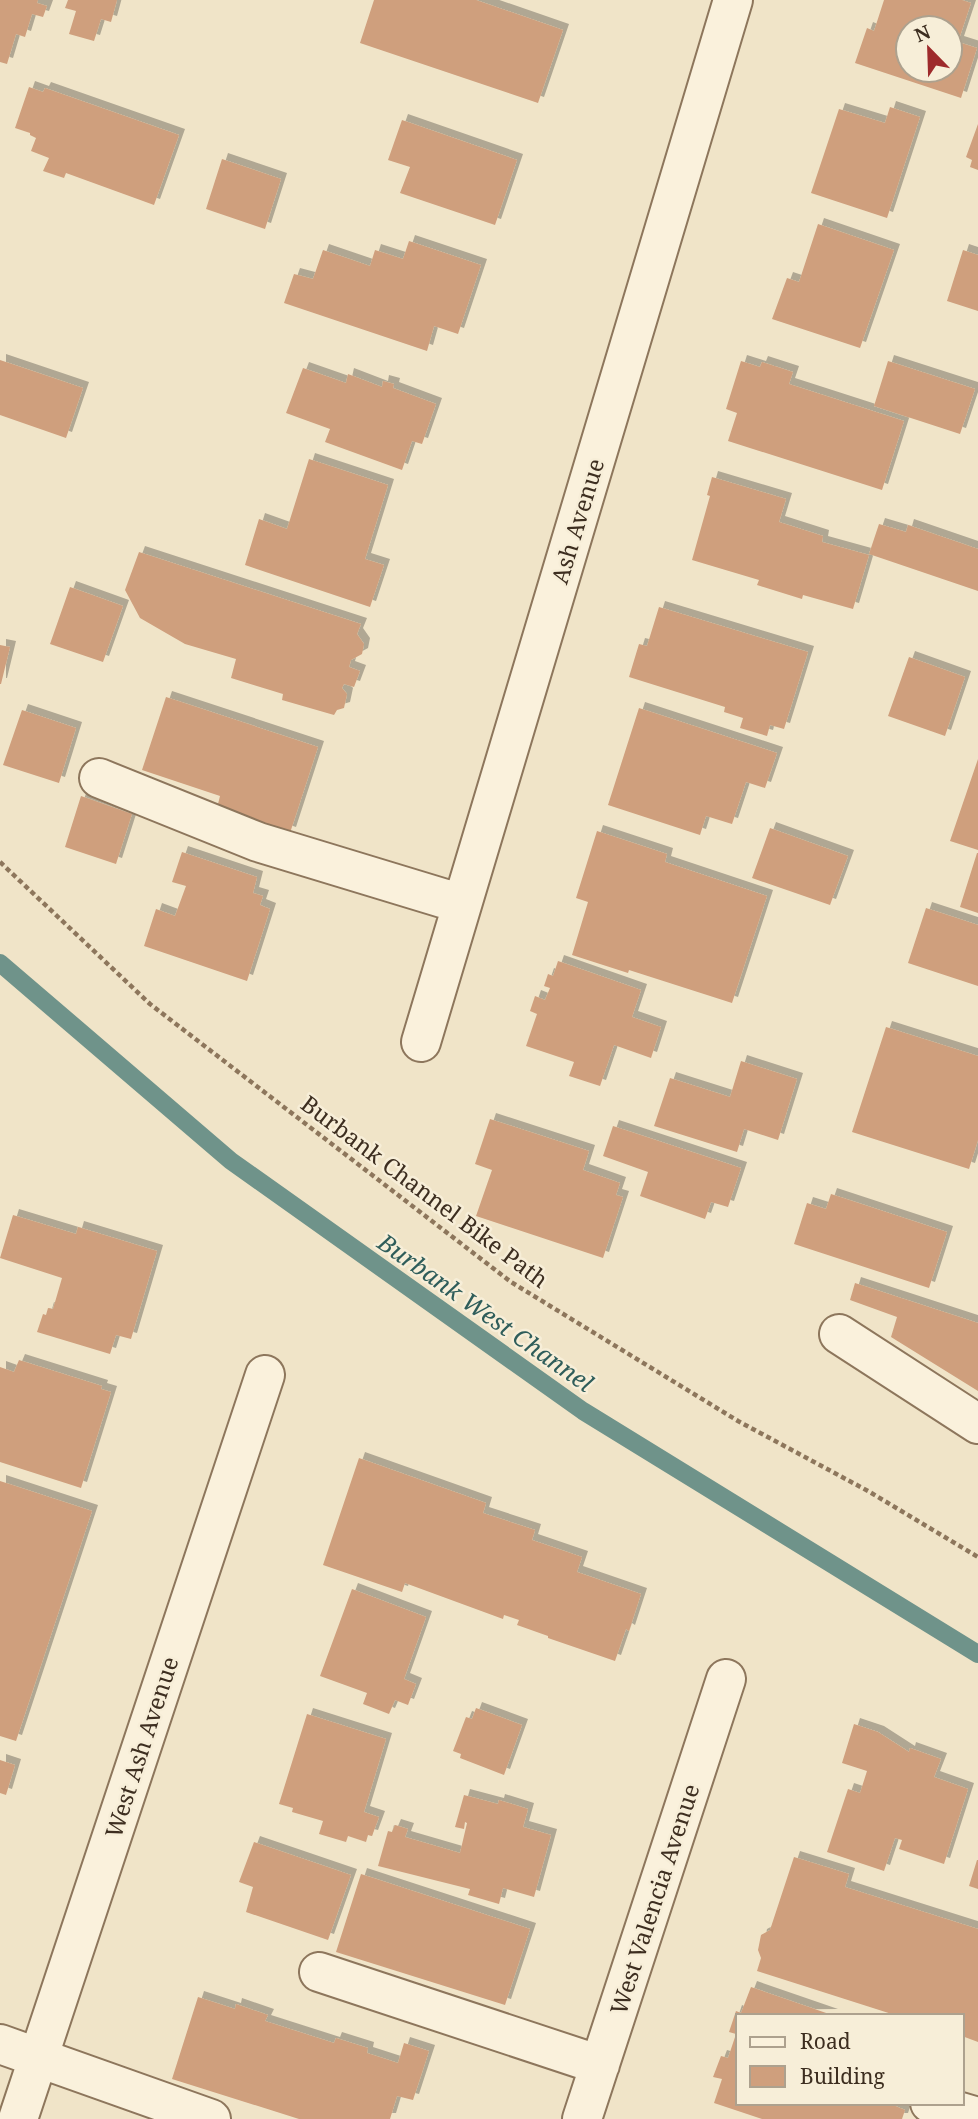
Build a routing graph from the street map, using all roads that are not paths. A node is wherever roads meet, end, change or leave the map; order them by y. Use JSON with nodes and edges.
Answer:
{"nodes":[{"id":1,"x":733,"y":0,"type":"edge"},
{"id":2,"x":99,"y":778,"type":"dead end"},
{"id":3,"x":462,"y":904,"type":"junction"},
{"id":4,"x":421,"y":1042,"type":"dead end"},
{"id":5,"x":839,"y":1334,"type":"dead end"},
{"id":6,"x":265,"y":1375,"type":"dead end"},
{"id":7,"x":978,"y":1424,"type":"edge"},
{"id":8,"x":726,"y":1679,"type":"dead end"},
{"id":9,"x":319,"y":1972,"type":"dead end"},
{"id":10,"x":0,"y":2044,"type":"edge"},
{"id":11,"x":39,"y":2057,"type":"junction"},
{"id":12,"x":600,"y":2065,"type":"junction"},
{"id":13,"x":937,"y":2105,"type":"edge"},
{"id":14,"x":978,"y":2117,"type":"edge"},
{"id":15,"x":18,"y":2119,"type":"edge"},
{"id":16,"x":211,"y":2119,"type":"edge"},
{"id":17,"x":582,"y":2119,"type":"edge"}],
"edges":[{"from":1,"to":3,"type":"street","name":"Ash Avenue"},
{"from":2,"to":3,"type":"street"},
{"from":3,"to":4,"type":"street","name":"Ash Avenue"},
{"from":5,"to":7,"type":"street"},
{"from":6,"to":11,"type":"street","name":"West Ash Avenue"},
{"from":8,"to":12,"type":"street","name":"West Valencia Avenue"},
{"from":9,"to":12,"type":"street"},
{"from":10,"to":11,"type":"street"},
{"from":11,"to":15,"type":"street","name":"West Ash Avenue"},
{"from":11,"to":16,"type":"street"},
{"from":12,"to":17,"type":"street","name":"West Valencia Avenue"},
{"from":13,"to":14,"type":"street"}]}
